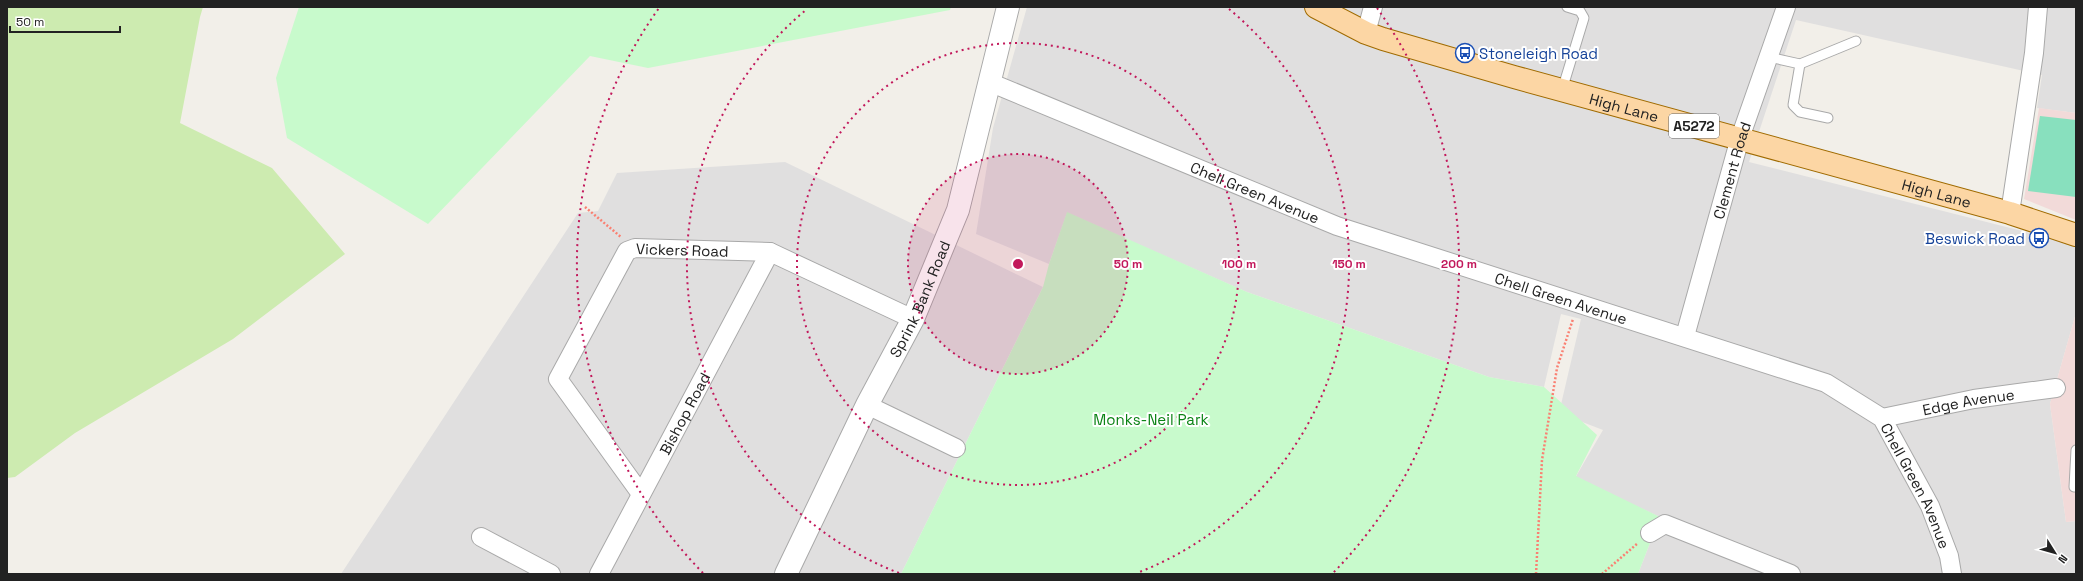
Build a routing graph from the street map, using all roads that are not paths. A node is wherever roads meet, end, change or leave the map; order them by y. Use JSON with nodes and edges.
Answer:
{"nodes":[{"id":1,"x":1008,"y":7,"type":"edge"},
{"id":2,"x":1316,"y":7,"type":"edge"},
{"id":3,"x":1373,"y":7,"type":"edge"},
{"id":4,"x":1567,"y":7,"type":"edge"},
{"id":5,"x":1786,"y":7,"type":"edge"},
{"id":6,"x":2038,"y":7,"type":"edge"},
{"id":7,"x":1366,"y":33,"type":"junction"},
{"id":8,"x":1856,"y":41,"type":"dead end"},
{"id":9,"x":1769,"y":57,"type":"junction"},
{"id":10,"x":1800,"y":64,"type":"junction"},
{"id":11,"x":989,"y":82,"type":"junction"},
{"id":12,"x":1562,"y":90,"type":"junction"},
{"id":13,"x":1828,"y":118,"type":"dead end"},
{"id":14,"x":1740,"y":138,"type":"junction"},
{"id":15,"x":2010,"y":213,"type":"junction"},
{"id":16,"x":2076,"y":235,"type":"edge"},
{"id":17,"x":770,"y":252,"type":"junction"},
{"id":18,"x":913,"y":319,"type":"junction"},
{"id":19,"x":1685,"y":336,"type":"junction"},
{"id":20,"x":2056,"y":388,"type":"dead end"},
{"id":21,"x":867,"y":405,"type":"junction"},
{"id":22,"x":1882,"y":418,"type":"junction"},
{"id":23,"x":956,"y":448,"type":"dead end"},
{"id":24,"x":2076,"y":450,"type":"edge"},
{"id":25,"x":2076,"y":487,"type":"edge"},
{"id":26,"x":641,"y":494,"type":"junction"},
{"id":27,"x":1650,"y":533,"type":"road end"},
{"id":28,"x":481,"y":537,"type":"dead end"},
{"id":29,"x":551,"y":574,"type":"edge"},
{"id":30,"x":599,"y":574,"type":"edge"},
{"id":31,"x":786,"y":574,"type":"edge"},
{"id":32,"x":1791,"y":574,"type":"edge"},
{"id":33,"x":1952,"y":574,"type":"edge"}],
"edges":[{"from":1,"to":11,"type":"street","name":"Sprink Bank Road"},
{"from":2,"to":7,"type":"main road","name":"High Lane","number":"A5272"},
{"from":3,"to":7,"type":"street"},
{"from":4,"to":12,"type":"lane"},
{"from":5,"to":9,"type":"street","name":"Clement Road"},
{"from":6,"to":15,"type":"street"},
{"from":7,"to":12,"type":"main road","name":"High Lane","number":"A5272"},
{"from":8,"to":10,"type":"lane"},
{"from":9,"to":10,"type":"lane"},
{"from":9,"to":14,"type":"street","name":"Clement Road"},
{"from":10,"to":13,"type":"lane"},
{"from":11,"to":18,"type":"street","name":"Sprink Bank Road"},
{"from":11,"to":19,"type":"street","name":"Chell Green Avenue"},
{"from":12,"to":14,"type":"main road","name":"High Lane","number":"A5272"},
{"from":14,"to":15,"type":"main road","name":"High Lane","number":"A5272"},
{"from":14,"to":19,"type":"street","name":"Clement Road"},
{"from":15,"to":16,"type":"main road","name":"High Lane","number":"A5272"},
{"from":17,"to":18,"type":"street","name":"Vickers Road"},
{"from":17,"to":26,"type":"street","name":"Bishop Road"},
{"from":17,"to":26,"type":"street","name":"Vickers Road"},
{"from":18,"to":21,"type":"street","name":"Sprink Bank Road"},
{"from":19,"to":22,"type":"street","name":"Chell Green Avenue"},
{"from":20,"to":22,"type":"street","name":"Edge Avenue"},
{"from":21,"to":23,"type":"street"},
{"from":21,"to":31,"type":"street","name":"Sprink Bank Road"},
{"from":22,"to":33,"type":"street","name":"Chell Green Avenue"},
{"from":24,"to":25,"type":"lane"},
{"from":26,"to":30,"type":"street","name":"Bishop Road"},
{"from":27,"to":32,"type":"street"},
{"from":28,"to":29,"type":"street"}]}
